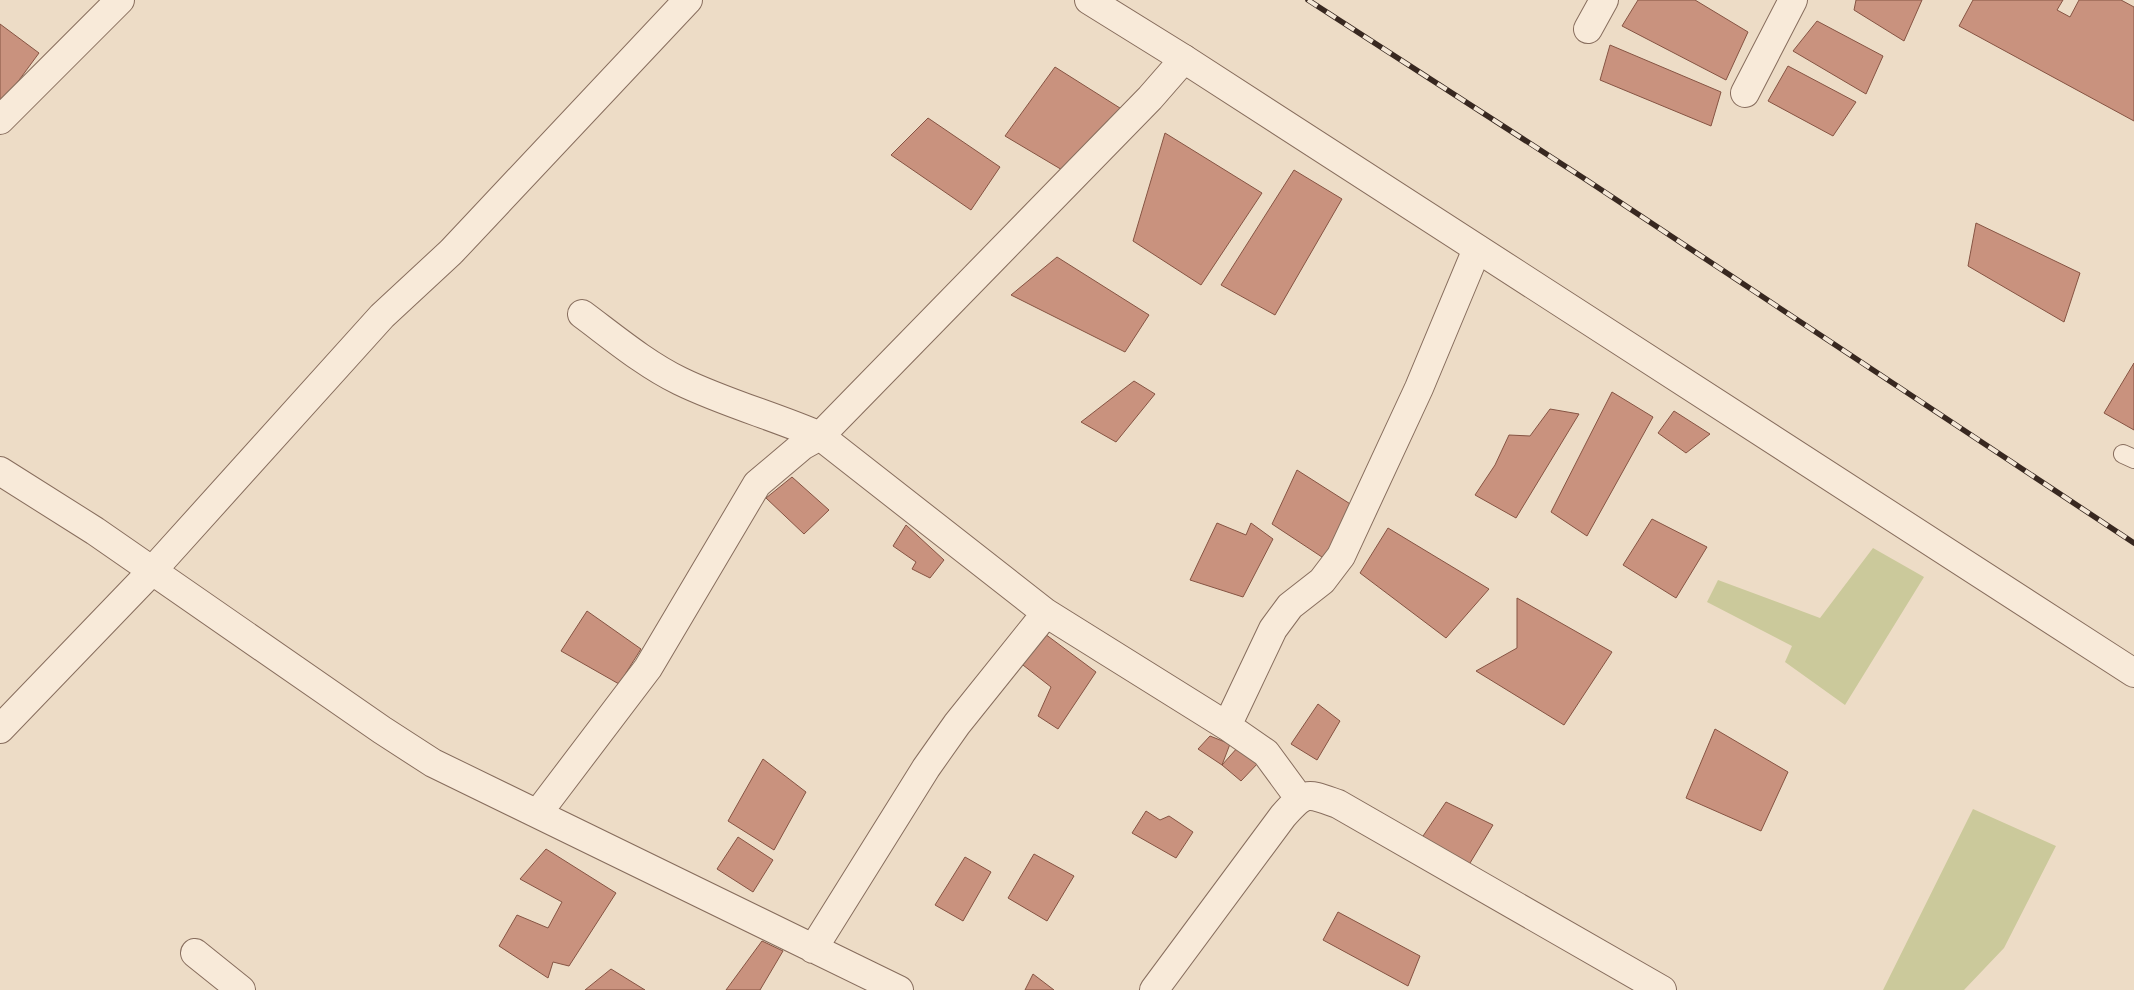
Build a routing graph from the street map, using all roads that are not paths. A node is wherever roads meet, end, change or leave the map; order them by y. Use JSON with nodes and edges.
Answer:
{"nodes":[{"id":1,"x":120,"y":0,"type":"edge"},
{"id":2,"x":688,"y":0,"type":"edge"},
{"id":3,"x":1089,"y":0,"type":"edge"},
{"id":4,"x":1604,"y":0,"type":"edge"},
{"id":5,"x":1793,"y":0,"type":"edge"},
{"id":6,"x":1588,"y":29,"type":"dead end"},
{"id":7,"x":1184,"y":59,"type":"junction"},
{"id":8,"x":1745,"y":93,"type":"dead end"},
{"id":9,"x":0,"y":120,"type":"edge"},
{"id":10,"x":1477,"y":249,"type":"junction"},
{"id":11,"x":582,"y":314,"type":"dead end"},
{"id":12,"x":820,"y":436,"type":"junction"},
{"id":13,"x":0,"y":471,"type":"edge"},
{"id":14,"x":152,"y":571,"type":"junction"},
{"id":15,"x":1046,"y":613,"type":"junction"},
{"id":16,"x":2132,"y":670,"type":"edge"},
{"id":17,"x":1228,"y":726,"type":"junction"},
{"id":18,"x":0,"y":729,"type":"edge"},
{"id":19,"x":1299,"y":798,"type":"junction"},
{"id":20,"x":538,"y":813,"type":"junction"},
{"id":21,"x":813,"y":949,"type":"junction"},
{"id":22,"x":195,"y":954,"type":"dead end"},
{"id":23,"x":241,"y":990,"type":"edge"},
{"id":24,"x":899,"y":990,"type":"edge"},
{"id":25,"x":1154,"y":990,"type":"edge"},
{"id":26,"x":1662,"y":990,"type":"edge"}],
"edges":[{"from":1,"to":9,"type":"street"},
{"from":2,"to":14,"type":"street"},
{"from":3,"to":7,"type":"street"},
{"from":4,"to":6,"type":"street"},
{"from":5,"to":8,"type":"street"},
{"from":7,"to":10,"type":"street"},
{"from":7,"to":12,"type":"street"},
{"from":10,"to":16,"type":"street"},
{"from":10,"to":17,"type":"street"},
{"from":11,"to":12,"type":"street"},
{"from":12,"to":15,"type":"street"},
{"from":12,"to":20,"type":"street"},
{"from":13,"to":14,"type":"street"},
{"from":14,"to":18,"type":"street"},
{"from":14,"to":20,"type":"street"},
{"from":15,"to":17,"type":"street"},
{"from":15,"to":21,"type":"street"},
{"from":17,"to":19,"type":"street"},
{"from":19,"to":25,"type":"street"},
{"from":19,"to":26,"type":"street"},
{"from":20,"to":21,"type":"street"},
{"from":21,"to":24,"type":"street"},
{"from":22,"to":23,"type":"street"}]}
